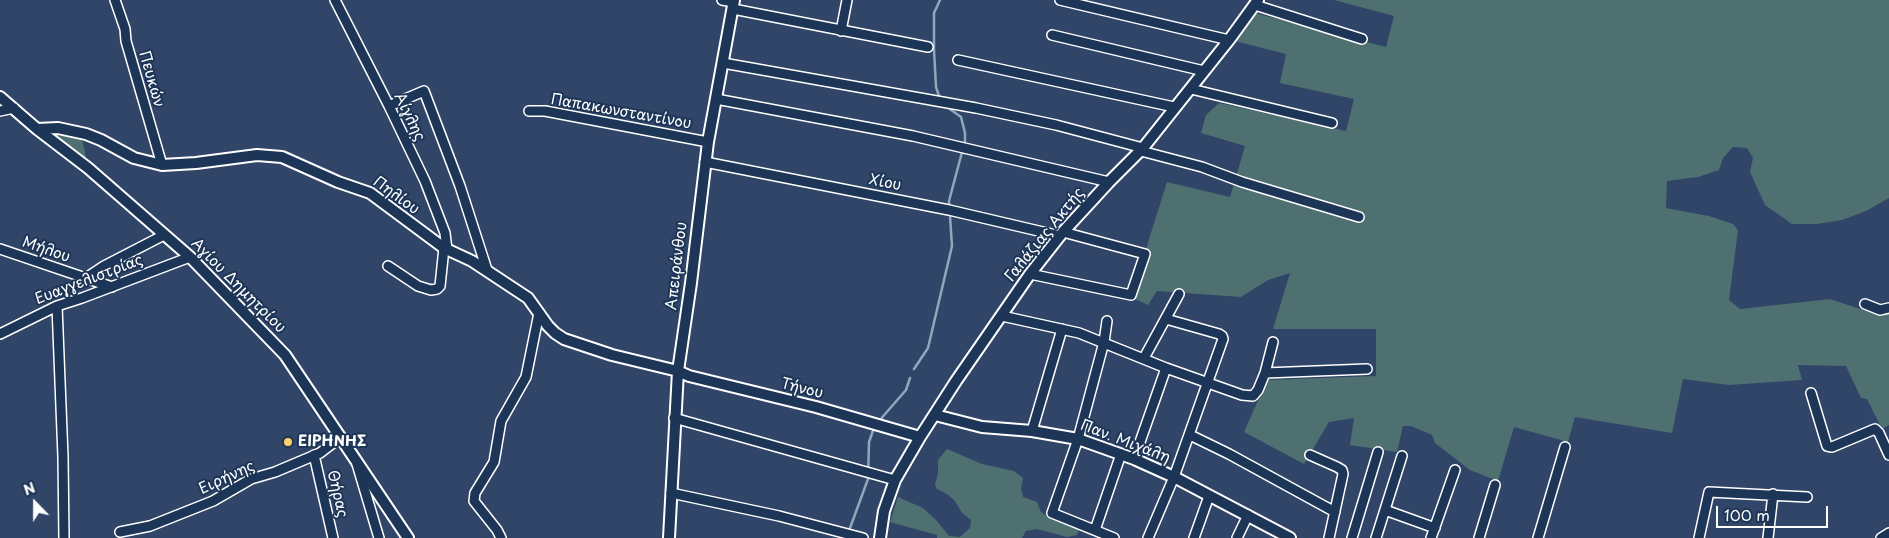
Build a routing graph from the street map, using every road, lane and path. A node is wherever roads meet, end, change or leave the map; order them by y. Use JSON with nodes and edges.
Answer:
{"nodes":[{"id":1,"x":115,"y":0,"type":"edge"},
{"id":2,"x":334,"y":0,"type":"edge"},
{"id":3,"x":722,"y":0,"type":"edge"},
{"id":4,"x":847,"y":0,"type":"edge"},
{"id":5,"x":1060,"y":0,"type":"edge"},
{"id":6,"x":1256,"y":3,"type":"edge"},
{"id":7,"x":734,"y":4,"type":"edge"},
{"id":8,"x":841,"y":31,"type":"junction"},
{"id":9,"x":1052,"y":35,"type":"dead end"},
{"id":10,"x":1362,"y":39,"type":"dead end"},
{"id":11,"x":1230,"y":40,"type":"junction"},
{"id":12,"x":928,"y":47,"type":"dead end"},
{"id":13,"x":958,"y":60,"type":"dead end"},
{"id":14,"x":723,"y":63,"type":"junction"},
{"id":15,"x":1204,"y":71,"type":"junction"},
{"id":16,"x":1191,"y":89,"type":"junction"},
{"id":17,"x":0,"y":97,"type":"edge"},
{"id":18,"x":716,"y":99,"type":"junction"},
{"id":19,"x":389,"y":106,"type":"junction"},
{"id":20,"x":1174,"y":107,"type":"junction"},
{"id":21,"x":14,"y":108,"type":"junction"},
{"id":22,"x":0,"y":111,"type":"edge"},
{"id":23,"x":529,"y":111,"type":"dead end"},
{"id":24,"x":1332,"y":123,"type":"dead end"},
{"id":25,"x":37,"y":129,"type":"junction"},
{"id":26,"x":708,"y":142,"type":"junction"},
{"id":27,"x":1142,"y":149,"type":"junction"},
{"id":28,"x":705,"y":162,"type":"junction"},
{"id":29,"x":162,"y":166,"type":"junction"},
{"id":30,"x":1109,"y":182,"type":"junction"},
{"id":31,"x":1359,"y":217,"type":"dead end"},
{"id":32,"x":1061,"y":234,"type":"junction"},
{"id":33,"x":164,"y":235,"type":"junction"},
{"id":34,"x":0,"y":249,"type":"edge"},
{"id":35,"x":445,"y":249,"type":"junction"},
{"id":36,"x":190,"y":257,"type":"junction"},
{"id":37,"x":388,"y":266,"type":"dead end"},
{"id":38,"x":487,"y":270,"type":"junction"},
{"id":39,"x":1030,"y":274,"type":"junction"},
{"id":40,"x":86,"y":278,"type":"junction"},
{"id":41,"x":112,"y":287,"type":"junction"},
{"id":42,"x":1179,"y":294,"type":"dead end"},
{"id":43,"x":1865,"y":304,"type":"dead end"},
{"id":44,"x":57,"y":306,"type":"junction"},
{"id":45,"x":1889,"y":308,"type":"edge"},
{"id":46,"x":539,"y":313,"type":"junction"},
{"id":47,"x":1002,"y":316,"type":"junction"},
{"id":48,"x":1166,"y":319,"type":"junction"},
{"id":49,"x":1108,"y":321,"type":"dead end"},
{"id":50,"x":1062,"y":329,"type":"junction"},
{"id":51,"x":0,"y":334,"type":"edge"},
{"id":52,"x":1104,"y":342,"type":"junction"},
{"id":53,"x":1273,"y":342,"type":"dead end"},
{"id":54,"x":1144,"y":358,"type":"junction"},
{"id":55,"x":1166,"y":368,"type":"junction"},
{"id":56,"x":1368,"y":369,"type":"dead end"},
{"id":57,"x":678,"y":371,"type":"junction"},
{"id":58,"x":1265,"y":373,"type":"junction"},
{"id":59,"x":1208,"y":382,"type":"junction"},
{"id":60,"x":1811,"y":393,"type":"dead end"},
{"id":61,"x":935,"y":415,"type":"junction"},
{"id":62,"x":674,"y":418,"type":"junction"},
{"id":63,"x":1032,"y":431,"type":"junction"},
{"id":64,"x":1190,"y":435,"type":"junction"},
{"id":65,"x":341,"y":437,"type":"junction"},
{"id":66,"x":920,"y":437,"type":"junction"},
{"id":67,"x":1078,"y":438,"type":"junction"},
{"id":68,"x":1565,"y":447,"type":"dead end"},
{"id":69,"x":1378,"y":452,"type":"dead end"},
{"id":70,"x":1121,"y":454,"type":"junction"},
{"id":71,"x":314,"y":455,"type":"junction"},
{"id":72,"x":1310,"y":455,"type":"dead end"},
{"id":73,"x":1889,"y":455,"type":"edge"},
{"id":74,"x":1402,"y":456,"type":"dead end"},
{"id":75,"x":1134,"y":459,"type":"junction"},
{"id":76,"x":356,"y":462,"type":"junction"},
{"id":77,"x":1455,"y":470,"type":"dead end"},
{"id":78,"x":1174,"y":477,"type":"junction"},
{"id":79,"x":895,"y":480,"type":"junction"},
{"id":80,"x":1495,"y":485,"type":"dead end"},
{"id":81,"x":671,"y":493,"type":"junction"},
{"id":82,"x":1773,"y":494,"type":"junction"},
{"id":83,"x":1209,"y":496,"type":"junction"},
{"id":84,"x":1807,"y":497,"type":"dead end"},
{"id":85,"x":1385,"y":510,"type":"junction"},
{"id":86,"x":1335,"y":512,"type":"junction"},
{"id":87,"x":1248,"y":515,"type":"junction"},
{"id":88,"x":1435,"y":528,"type":"junction"},
{"id":89,"x":1095,"y":530,"type":"junction"},
{"id":90,"x":120,"y":532,"type":"dead end"},
{"id":91,"x":1274,"y":534,"type":"edge"},
{"id":92,"x":1889,"y":534,"type":"edge"},
{"id":93,"x":64,"y":538,"type":"edge"},
{"id":94,"x":333,"y":538,"type":"edge"},
{"id":95,"x":379,"y":538,"type":"edge"},
{"id":96,"x":408,"y":538,"type":"edge"},
{"id":97,"x":501,"y":538,"type":"edge"},
{"id":98,"x":668,"y":538,"type":"edge"},
{"id":99,"x":863,"y":538,"type":"edge"},
{"id":100,"x":880,"y":538,"type":"edge"},
{"id":101,"x":1114,"y":538,"type":"edge"},
{"id":102,"x":1148,"y":538,"type":"edge"},
{"id":103,"x":1194,"y":538,"type":"edge"},
{"id":104,"x":1237,"y":538,"type":"edge"},
{"id":105,"x":1290,"y":538,"type":"edge"},
{"id":106,"x":1329,"y":538,"type":"edge"},
{"id":107,"x":1352,"y":538,"type":"edge"},
{"id":108,"x":1376,"y":538,"type":"edge"},
{"id":109,"x":1432,"y":538,"type":"edge"},
{"id":110,"x":1480,"y":538,"type":"edge"},
{"id":111,"x":1538,"y":538,"type":"edge"},
{"id":112,"x":1699,"y":538,"type":"edge"},
{"id":113,"x":1768,"y":538,"type":"edge"},
{"id":114,"x":1881,"y":538,"type":"edge"}],
"edges":[{"from":1,"to":29,"type":"street","name":"Πευκών"},
{"from":2,"to":19,"type":"street","name":"Αίγλης"},
{"from":3,"to":7,"type":"street"},
{"from":4,"to":8,"type":"street"},
{"from":5,"to":11,"type":"street"},
{"from":6,"to":10,"type":"street"},
{"from":6,"to":11,"type":"street","name":"Γαλάζιας Ακτής"},
{"from":7,"to":8,"type":"street"},
{"from":7,"to":14,"type":"street","name":"Απειράνθου"},
{"from":8,"to":12,"type":"street"},
{"from":9,"to":15,"type":"street"},
{"from":11,"to":15,"type":"street","name":"Γαλάζιας Ακτής"},
{"from":13,"to":20,"type":"street"},
{"from":14,"to":18,"type":"street","name":"Απειράνθου"},
{"from":14,"to":27,"type":"street"},
{"from":15,"to":16,"type":"street","name":"Γαλάζιας Ακτής"},
{"from":16,"to":20,"type":"street","name":"Γαλάζιας Ακτής"},
{"from":16,"to":24,"type":"street"},
{"from":17,"to":21,"type":"street","name":"Αγίου Δημητρίου"},
{"from":18,"to":26,"type":"street","name":"Απειράνθου"},
{"from":18,"to":30,"type":"street"},
{"from":19,"to":35,"type":"street","name":"Αίγλης"},
{"from":19,"to":38,"type":"street"},
{"from":20,"to":27,"type":"street","name":"Γαλάζιας Ακτής"},
{"from":21,"to":22,"type":"street"},
{"from":21,"to":25,"type":"street","name":"Αγίου Δημητρίου"},
{"from":23,"to":26,"type":"street","name":"Παπακωνσταντίνου"},
{"from":25,"to":29,"type":"street","name":"Πηλίου"},
{"from":25,"to":33,"type":"street","name":"Αγίου Δημητρίου"},
{"from":26,"to":28,"type":"street","name":"Απειράνθου"},
{"from":27,"to":30,"type":"street","name":"Γαλάζιας Ακτής"},
{"from":27,"to":31,"type":"street"},
{"from":28,"to":32,"type":"street","name":"Χίου"},
{"from":28,"to":57,"type":"street","name":"Απειράνθου"},
{"from":29,"to":35,"type":"street","name":"Πηλίου"},
{"from":30,"to":32,"type":"street","name":"Γαλάζιας Ακτής"},
{"from":32,"to":39,"type":"street","name":"Γαλάζιας Ακτής"},
{"from":32,"to":39,"type":"street","name":"Χίου"},
{"from":33,"to":36,"type":"street","name":"Αγίου Δημητρίου"},
{"from":33,"to":40,"type":"street"},
{"from":34,"to":40,"type":"street","name":"Μήλου"},
{"from":35,"to":37,"type":"street","name":"Αίγλης"},
{"from":35,"to":38,"type":"street","name":"Πηλίου"},
{"from":36,"to":41,"type":"street","name":"Ευαγγελιστρίας"},
{"from":36,"to":65,"type":"street","name":"Αγίου Δημητρίου"},
{"from":38,"to":46,"type":"street","name":"Πηλίου"},
{"from":39,"to":47,"type":"street","name":"Γαλάζιας Ακτής"},
{"from":40,"to":41,"type":"street","name":"Μήλου"},
{"from":41,"to":44,"type":"street","name":"Ευαγγελιστρίας"},
{"from":42,"to":48,"type":"street"},
{"from":43,"to":45,"type":"street"},
{"from":44,"to":51,"type":"street","name":"Ευαγγελιστρίας"},
{"from":44,"to":93,"type":"street"},
{"from":46,"to":57,"type":"street","name":"Πηλίου"},
{"from":46,"to":97,"type":"street"},
{"from":47,"to":50,"type":"street"},
{"from":47,"to":61,"type":"street","name":"Γαλάζιας Ακτής"},
{"from":48,"to":54,"type":"street"},
{"from":48,"to":59,"type":"street"},
{"from":49,"to":52,"type":"street"},
{"from":50,"to":52,"type":"street"},
{"from":50,"to":63,"type":"street"},
{"from":52,"to":54,"type":"street"},
{"from":52,"to":67,"type":"street"},
{"from":53,"to":58,"type":"street"},
{"from":54,"to":55,"type":"street"},
{"from":55,"to":59,"type":"street"},
{"from":55,"to":75,"type":"street"},
{"from":56,"to":58,"type":"street"},
{"from":57,"to":62,"type":"street","name":"Απειράνθου"},
{"from":57,"to":66,"type":"street","name":"Τήνου"},
{"from":58,"to":59,"type":"street"},
{"from":59,"to":64,"type":"street"},
{"from":60,"to":73,"type":"street"},
{"from":61,"to":63,"type":"street","name":"Παν. Μιχάλη"},
{"from":61,"to":66,"type":"street","name":"Γαλάζιας Ακτής"},
{"from":62,"to":79,"type":"street"},
{"from":62,"to":81,"type":"street","name":"Απειράνθου"},
{"from":63,"to":67,"type":"street","name":"Παν. Μιχάλη"},
{"from":64,"to":78,"type":"street"},
{"from":64,"to":86,"type":"street"},
{"from":65,"to":71,"type":"street","name":"Ειρήνης"},
{"from":65,"to":76,"type":"street","name":"Αγίου Δημητρίου"},
{"from":66,"to":79,"type":"street","name":"Γαλάζιας Ακτής"},
{"from":67,"to":70,"type":"street","name":"Παν. Μιχάλη"},
{"from":67,"to":89,"type":"street"},
{"from":68,"to":111,"type":"street"},
{"from":69,"to":107,"type":"street"},
{"from":70,"to":75,"type":"street","name":"Παν. Μιχάλη"},
{"from":70,"to":89,"type":"street"},
{"from":71,"to":90,"type":"street","name":"Ειρήνης"},
{"from":71,"to":94,"type":"street","name":"Θήρας"},
{"from":72,"to":86,"type":"street"},
{"from":74,"to":85,"type":"street"},
{"from":75,"to":78,"type":"street","name":"Παν. Μιχάλη"},
{"from":76,"to":95,"type":"street"},
{"from":76,"to":96,"type":"street","name":"Αγίου Δημητρίου"},
{"from":77,"to":88,"type":"street"},
{"from":78,"to":83,"type":"street","name":"Παν. Μιχάλη"},
{"from":78,"to":102,"type":"street"},
{"from":79,"to":100,"type":"street","name":"Γαλάζιας Ακτής"},
{"from":80,"to":110,"type":"street"},
{"from":81,"to":98,"type":"street","name":"Απειράνθου"},
{"from":81,"to":99,"type":"street"},
{"from":82,"to":84,"type":"street"},
{"from":82,"to":112,"type":"street"},
{"from":82,"to":113,"type":"street"},
{"from":83,"to":87,"type":"street","name":"Παν. Μιχάλη"},
{"from":83,"to":103,"type":"street"},
{"from":85,"to":88,"type":"street"},
{"from":85,"to":108,"type":"street"},
{"from":86,"to":106,"type":"street"},
{"from":87,"to":91,"type":"street","name":"Παν. Μιχάλη"},
{"from":87,"to":104,"type":"street"},
{"from":88,"to":109,"type":"street"},
{"from":89,"to":101,"type":"street"},
{"from":91,"to":105,"type":"street","name":"Παν. Μιχάλη"},
{"from":92,"to":114,"type":"street"}]}
